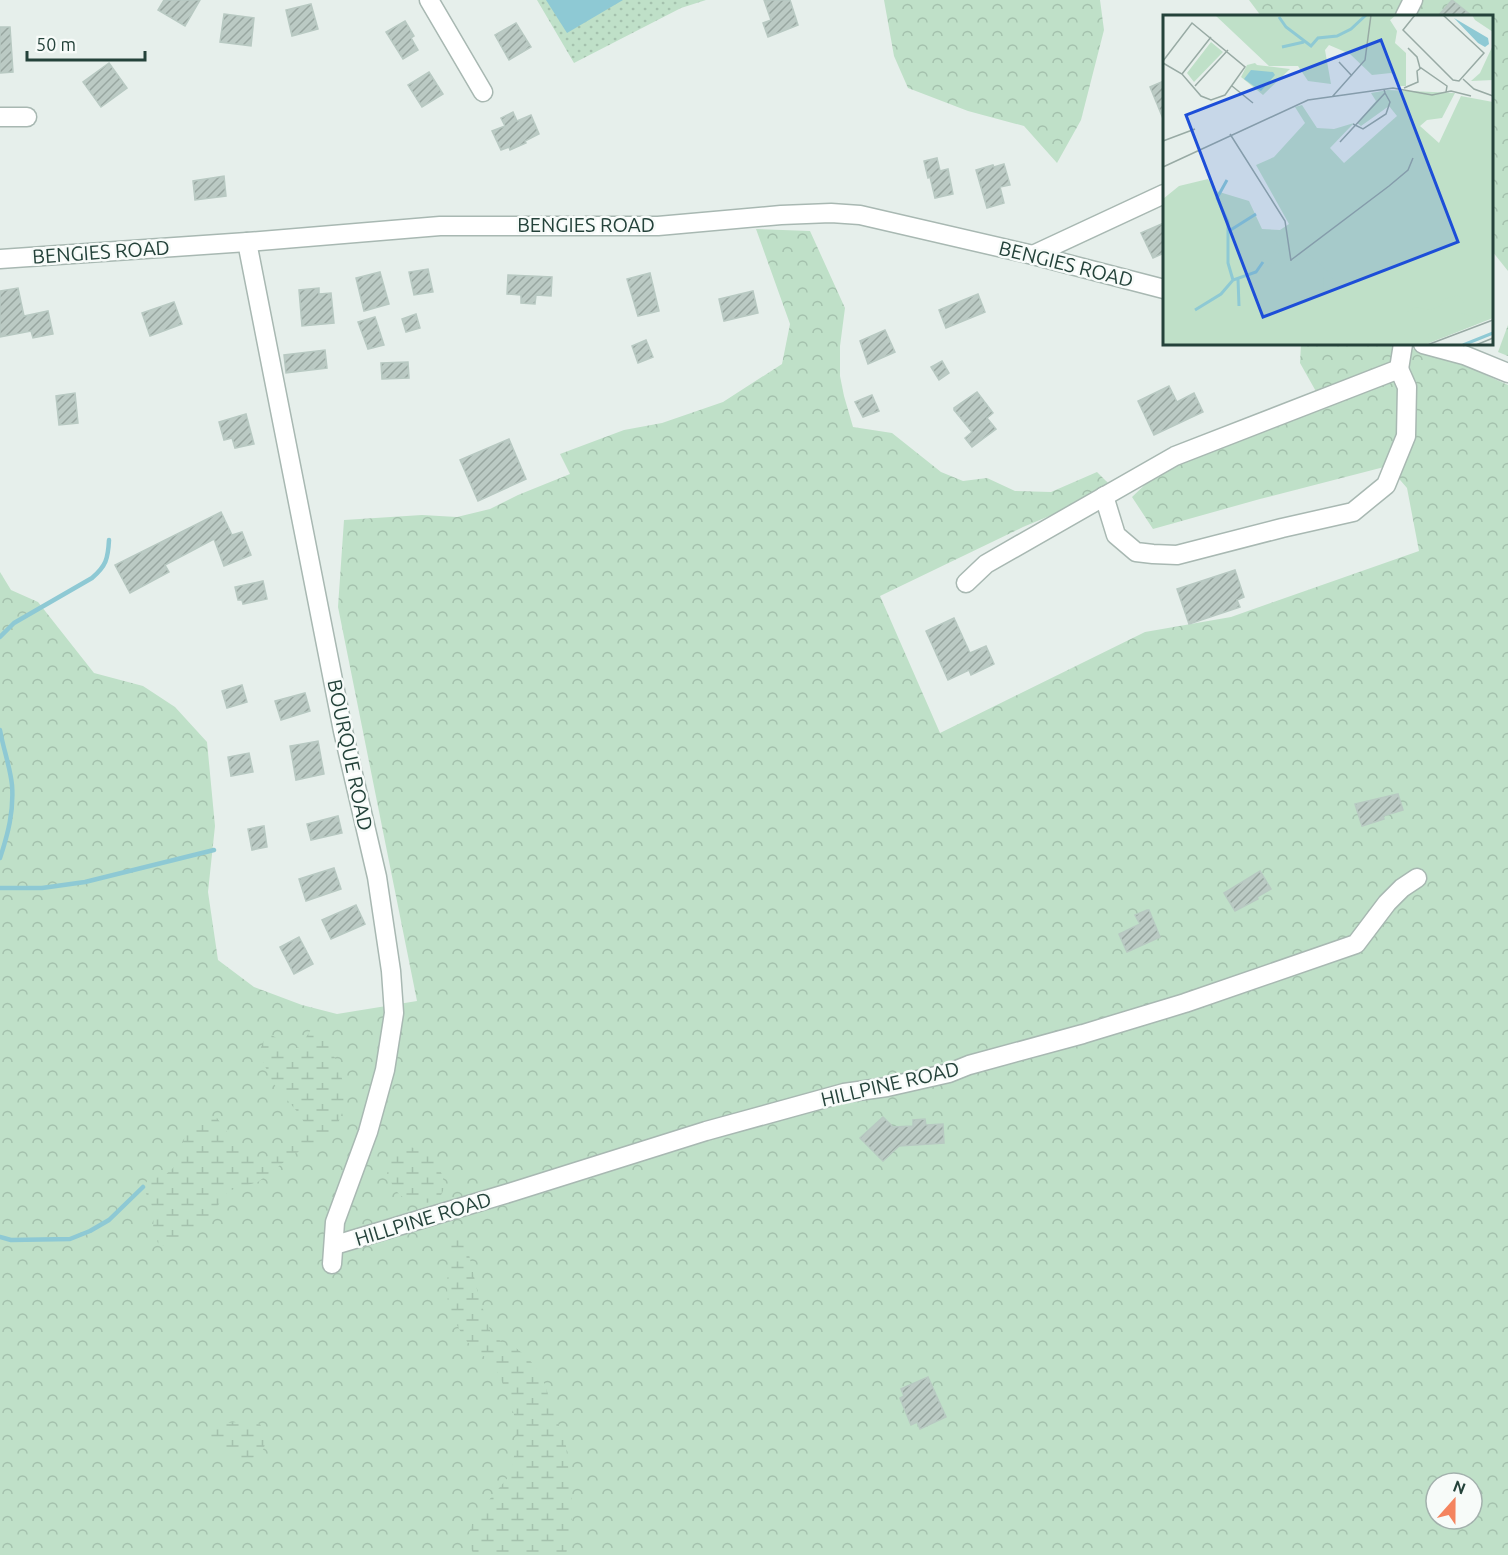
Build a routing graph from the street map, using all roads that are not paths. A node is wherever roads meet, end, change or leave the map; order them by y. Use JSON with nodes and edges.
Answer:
{"nodes":[{"id":1,"x":429,"y":0,"type":"edge"},
{"id":2,"x":1413,"y":0,"type":"edge"},
{"id":3,"x":1406,"y":15,"type":"edge"},
{"id":4,"x":483,"y":92,"type":"dead end"},
{"id":5,"x":0,"y":117,"type":"edge"},
{"id":6,"x":27,"y":117,"type":"dead end"},
{"id":7,"x":1163,"y":194,"type":"edge"},
{"id":8,"x":247,"y":242,"type":"junction"},
{"id":9,"x":1033,"y":255,"type":"junction"},
{"id":10,"x":0,"y":258,"type":"edge"},
{"id":11,"x":1163,"y":289,"type":"edge"},
{"id":12,"x":1403,"y":345,"type":"edge"},
{"id":13,"x":1427,"y":345,"type":"edge"},
{"id":14,"x":1399,"y":369,"type":"junction"},
{"id":15,"x":1508,"y":373,"type":"edge"},
{"id":16,"x":1104,"y":496,"type":"junction"},
{"id":17,"x":966,"y":583,"type":"dead end"},
{"id":18,"x":1417,"y":878,"type":"dead end"},
{"id":19,"x":335,"y":1245,"type":"junction"},
{"id":20,"x":332,"y":1264,"type":"dead end"}],
"edges":[{"from":1,"to":4,"type":"street"},
{"from":2,"to":3,"type":"street"},
{"from":5,"to":6,"type":"street"},
{"from":7,"to":9,"type":"street"},
{"from":8,"to":9,"type":"street","name":"BENGIES ROAD"},
{"from":8,"to":10,"type":"street","name":"BENGIES ROAD"},
{"from":8,"to":19,"type":"street","name":"BOURQUE ROAD"},
{"from":9,"to":11,"type":"street","name":"BENGIES ROAD"},
{"from":12,"to":14,"type":"street"},
{"from":13,"to":15,"type":"street"},
{"from":14,"to":16,"type":"street"},
{"from":14,"to":16,"type":"street"},
{"from":16,"to":17,"type":"street"},
{"from":18,"to":19,"type":"street","name":"HILLPINE ROAD"},
{"from":19,"to":20,"type":"street","name":"BOURQUE ROAD"}]}
